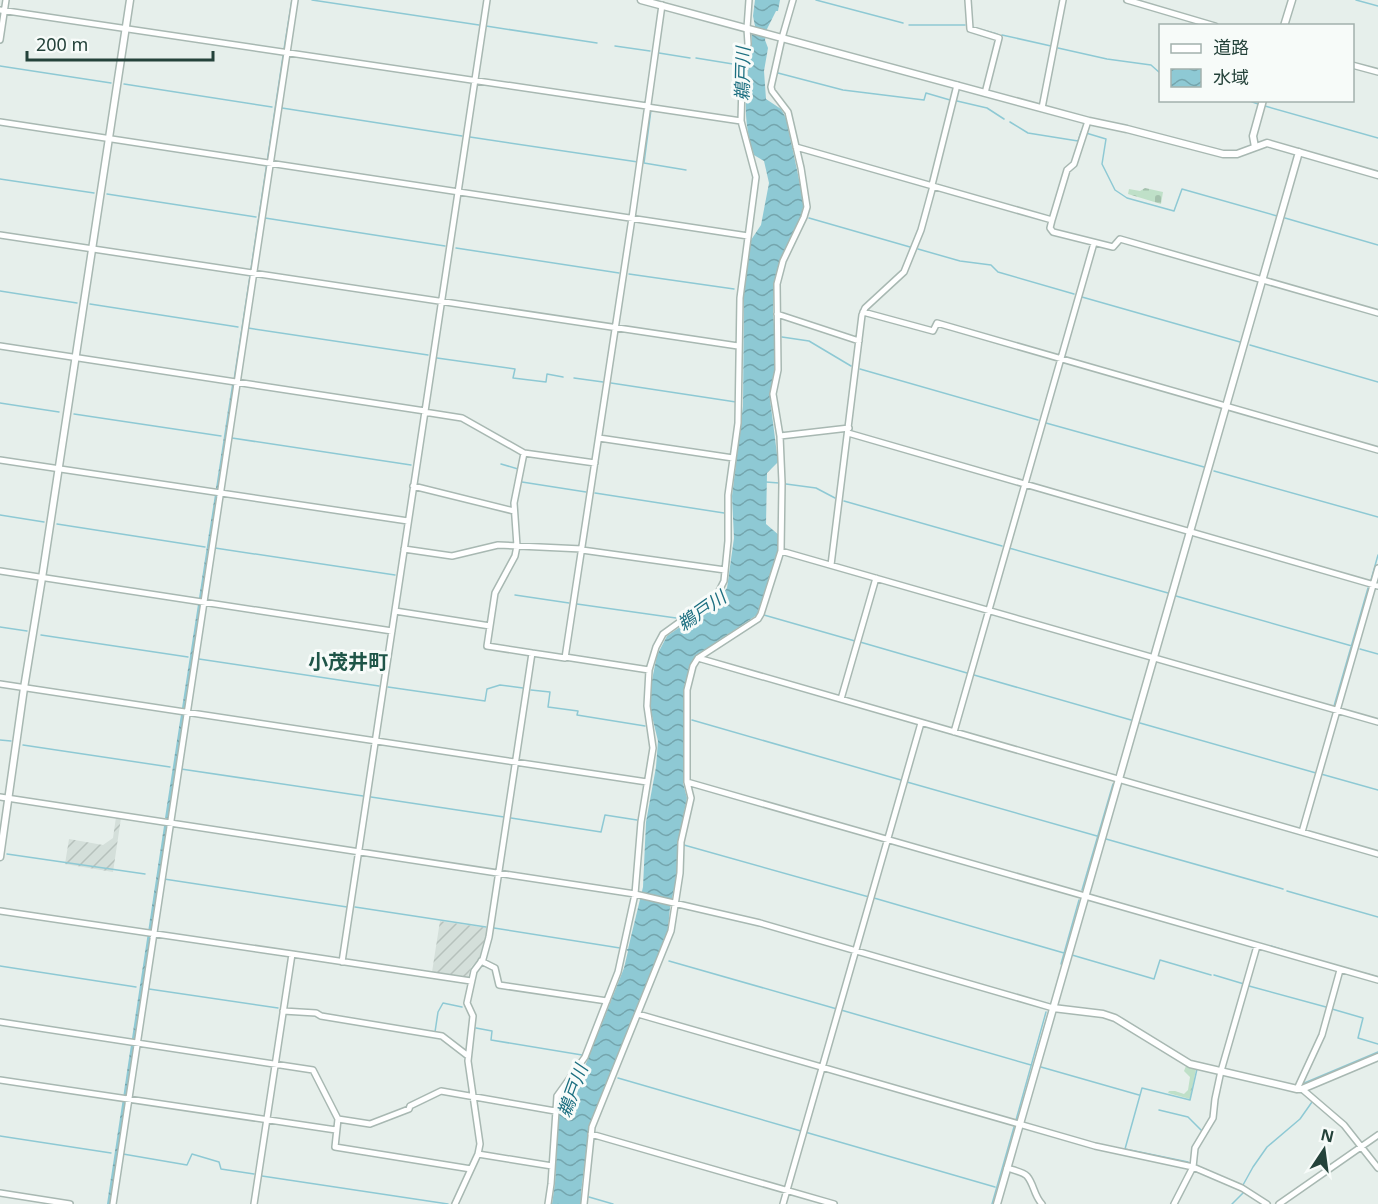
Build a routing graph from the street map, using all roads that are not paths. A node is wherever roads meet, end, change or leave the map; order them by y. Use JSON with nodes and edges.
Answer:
{"nodes":[{"id":1,"x":6,"y":0,"type":"edge"},
{"id":2,"x":130,"y":0,"type":"edge"},
{"id":3,"x":295,"y":0,"type":"edge"},
{"id":4,"x":487,"y":0,"type":"edge"},
{"id":5,"x":641,"y":0,"type":"edge"},
{"id":6,"x":749,"y":0,"type":"edge"},
{"id":7,"x":793,"y":0,"type":"edge"},
{"id":8,"x":968,"y":0,"type":"edge"},
{"id":9,"x":1063,"y":0,"type":"edge"},
{"id":10,"x":1127,"y":0,"type":"edge"},
{"id":11,"x":1292,"y":0,"type":"edge"},
{"id":12,"x":662,"y":5,"type":"junction"},
{"id":13,"x":2,"y":10,"type":"edge"},
{"id":14,"x":1208,"y":24,"type":"edge"},
{"id":15,"x":1285,"y":24,"type":"edge"},
{"id":16,"x":126,"y":29,"type":"junction"},
{"id":17,"x":749,"y":29,"type":"junction"},
{"id":18,"x":782,"y":38,"type":"junction"},
{"id":19,"x":0,"y":40,"type":"edge"},
{"id":20,"x":286,"y":53,"type":"junction"},
{"id":21,"x":1354,"y":65,"type":"edge"},
{"id":22,"x":1378,"y":72,"type":"edge"},
{"id":23,"x":475,"y":81,"type":"junction"},
{"id":24,"x":957,"y":86,"type":"junction"},
{"id":25,"x":985,"y":93,"type":"junction"},
{"id":26,"x":1262,"y":102,"type":"edge"},
{"id":27,"x":647,"y":107,"type":"junction"},
{"id":28,"x":1042,"y":108,"type":"junction"},
{"id":29,"x":1088,"y":120,"type":"junction"},
{"id":30,"x":741,"y":121,"type":"junction"},
{"id":31,"x":0,"y":122,"type":"edge"},
{"id":32,"x":109,"y":138,"type":"junction"},
{"id":33,"x":796,"y":147,"type":"junction"},
{"id":34,"x":1255,"y":147,"type":"junction"},
{"id":35,"x":1299,"y":152,"type":"junction"},
{"id":36,"x":268,"y":162,"type":"junction"},
{"id":37,"x":1378,"y":175,"type":"edge"},
{"id":38,"x":933,"y":185,"type":"junction"},
{"id":39,"x":458,"y":192,"type":"junction"},
{"id":40,"x":632,"y":218,"type":"junction"},
{"id":41,"x":1052,"y":220,"type":"junction"},
{"id":42,"x":0,"y":234,"type":"edge"},
{"id":43,"x":748,"y":236,"type":"junction"},
{"id":44,"x":1094,"y":243,"type":"junction"},
{"id":45,"x":92,"y":248,"type":"junction"},
{"id":46,"x":253,"y":273,"type":"junction"},
{"id":47,"x":1263,"y":280,"type":"junction"},
{"id":48,"x":441,"y":301,"type":"junction"},
{"id":49,"x":863,"y":312,"type":"junction"},
{"id":50,"x":1378,"y":313,"type":"edge"},
{"id":51,"x":777,"y":314,"type":"junction"},
{"id":52,"x":616,"y":328,"type":"junction"},
{"id":53,"x":859,"y":341,"type":"junction"},
{"id":54,"x":0,"y":346,"type":"edge"},
{"id":55,"x":738,"y":346,"type":"junction"},
{"id":56,"x":75,"y":358,"type":"junction"},
{"id":57,"x":1060,"y":359,"type":"junction"},
{"id":58,"x":237,"y":382,"type":"junction"},
{"id":59,"x":1226,"y":406,"type":"junction"},
{"id":60,"x":424,"y":412,"type":"junction"},
{"id":61,"x":849,"y":430,"type":"junction"},
{"id":62,"x":780,"y":436,"type":"junction"},
{"id":63,"x":599,"y":438,"type":"junction"},
{"id":64,"x":1378,"y":450,"type":"edge"},
{"id":65,"x":524,"y":453,"type":"junction"},
{"id":66,"x":733,"y":458,"type":"junction"},
{"id":67,"x":0,"y":460,"type":"edge"},
{"id":68,"x":595,"y":463,"type":"junction"},
{"id":69,"x":59,"y":469,"type":"junction"},
{"id":70,"x":1024,"y":484,"type":"junction"},
{"id":71,"x":413,"y":486,"type":"junction"},
{"id":72,"x":218,"y":492,"type":"junction"},
{"id":73,"x":514,"y":511,"type":"junction"},
{"id":74,"x":408,"y":521,"type":"junction"},
{"id":75,"x":1190,"y":532,"type":"junction"},
{"id":76,"x":517,"y":546,"type":"junction"},
{"id":77,"x":404,"y":549,"type":"junction"},
{"id":78,"x":582,"y":549,"type":"junction"},
{"id":79,"x":781,"y":551,"type":"junction"},
{"id":80,"x":831,"y":565,"type":"junction"},
{"id":81,"x":1378,"y":568,"type":"edge"},
{"id":82,"x":725,"y":570,"type":"junction"},
{"id":83,"x":0,"y":571,"type":"edge"},
{"id":84,"x":42,"y":578,"type":"junction"},
{"id":85,"x":876,"y":578,"type":"junction"},
{"id":86,"x":1376,"y":585,"type":"edge"},
{"id":87,"x":201,"y":602,"type":"junction"},
{"id":88,"x":988,"y":610,"type":"junction"},
{"id":89,"x":394,"y":611,"type":"junction"},
{"id":90,"x":490,"y":626,"type":"junction"},
{"id":91,"x":392,"y":631,"type":"junction"},
{"id":92,"x":532,"y":654,"type":"junction"},
{"id":93,"x":565,"y":657,"type":"junction"},
{"id":94,"x":698,"y":658,"type":"junction"},
{"id":95,"x":1154,"y":658,"type":"junction"},
{"id":96,"x":649,"y":670,"type":"junction"},
{"id":97,"x":0,"y":684,"type":"edge"},
{"id":98,"x":24,"y":688,"type":"junction"},
{"id":99,"x":841,"y":699,"type":"junction"},
{"id":100,"x":1337,"y":710,"type":"junction"},
{"id":101,"x":185,"y":712,"type":"junction"},
{"id":102,"x":1378,"y":722,"type":"edge"},
{"id":103,"x":921,"y":723,"type":"junction"},
{"id":104,"x":954,"y":732,"type":"junction"},
{"id":105,"x":375,"y":741,"type":"junction"},
{"id":106,"x":515,"y":762,"type":"junction"},
{"id":107,"x":1119,"y":780,"type":"junction"},
{"id":108,"x":647,"y":782,"type":"junction"},
{"id":109,"x":687,"y":782,"type":"junction"},
{"id":110,"x":0,"y":797,"type":"edge"},
{"id":111,"x":9,"y":798,"type":"junction"},
{"id":112,"x":170,"y":823,"type":"junction"},
{"id":113,"x":1302,"y":832,"type":"junction"},
{"id":114,"x":888,"y":840,"type":"junction"},
{"id":115,"x":358,"y":851,"type":"junction"},
{"id":116,"x":1378,"y":854,"type":"edge"},
{"id":117,"x":0,"y":857,"type":"edge"},
{"id":118,"x":499,"y":872,"type":"junction"},
{"id":119,"x":637,"y":894,"type":"junction"},
{"id":120,"x":1085,"y":897,"type":"junction"},
{"id":121,"x":675,"y":902,"type":"junction"},
{"id":122,"x":0,"y":911,"type":"edge"},
{"id":123,"x":151,"y":933,"type":"junction"},
{"id":124,"x":1257,"y":946,"type":"junction"},
{"id":125,"x":856,"y":950,"type":"junction"},
{"id":126,"x":292,"y":954,"type":"junction"},
{"id":127,"x":481,"y":961,"type":"junction"},
{"id":128,"x":342,"y":962,"type":"junction"},
{"id":129,"x":1340,"y":970,"type":"junction"},
{"id":130,"x":1378,"y":980,"type":"edge"},
{"id":131,"x":471,"y":981,"type":"junction"},
{"id":132,"x":607,"y":1001,"type":"junction"},
{"id":133,"x":1053,"y":1008,"type":"junction"},
{"id":134,"x":283,"y":1011,"type":"junction"},
{"id":135,"x":638,"y":1014,"type":"junction"},
{"id":136,"x":0,"y":1022,"type":"edge"},
{"id":137,"x":134,"y":1043,"type":"junction"},
{"id":138,"x":468,"y":1056,"type":"junction"},
{"id":139,"x":1378,"y":1057,"type":"edge"},
{"id":140,"x":275,"y":1064,"type":"junction"},
{"id":141,"x":823,"y":1067,"type":"junction"},
{"id":142,"x":1221,"y":1071,"type":"junction"},
{"id":143,"x":0,"y":1080,"type":"edge"},
{"id":144,"x":1299,"y":1089,"type":"junction"},
{"id":145,"x":472,"y":1096,"type":"junction"},
{"id":146,"x":126,"y":1099,"type":"junction"},
{"id":147,"x":555,"y":1111,"type":"junction"},
{"id":148,"x":338,"y":1119,"type":"junction"},
{"id":149,"x":266,"y":1120,"type":"junction"},
{"id":150,"x":1020,"y":1124,"type":"junction"},
{"id":151,"x":336,"y":1130,"type":"junction"},
{"id":152,"x":591,"y":1134,"type":"junction"},
{"id":153,"x":1378,"y":1135,"type":"edge"},
{"id":154,"x":1362,"y":1146,"type":"junction"},
{"id":155,"x":478,"y":1154,"type":"junction"},
{"id":156,"x":552,"y":1166,"type":"junction"},
{"id":157,"x":1193,"y":1167,"type":"junction"},
{"id":158,"x":471,"y":1168,"type":"junction"},
{"id":159,"x":1007,"y":1168,"type":"junction"},
{"id":160,"x":1378,"y":1168,"type":"edge"},
{"id":161,"x":787,"y":1191,"type":"junction"},
{"id":162,"x":0,"y":1193,"type":"edge"},
{"id":163,"x":70,"y":1204,"type":"edge"},
{"id":164,"x":113,"y":1204,"type":"edge"},
{"id":165,"x":254,"y":1204,"type":"edge"},
{"id":166,"x":455,"y":1204,"type":"edge"},
{"id":167,"x":548,"y":1204,"type":"edge"},
{"id":168,"x":584,"y":1204,"type":"edge"},
{"id":169,"x":783,"y":1204,"type":"edge"},
{"id":170,"x":834,"y":1204,"type":"edge"},
{"id":171,"x":997,"y":1204,"type":"edge"},
{"id":172,"x":1042,"y":1204,"type":"edge"},
{"id":173,"x":1174,"y":1204,"type":"edge"},
{"id":174,"x":1267,"y":1204,"type":"edge"},
{"id":175,"x":1279,"y":1204,"type":"edge"}],
"edges":[{"from":1,"to":13,"type":"street"},
{"from":2,"to":16,"type":"street"},
{"from":3,"to":20,"type":"street"},
{"from":4,"to":23,"type":"street"},
{"from":5,"to":12,"type":"street"},
{"from":6,"to":17,"type":"street"},
{"from":7,"to":18,"type":"street"},
{"from":8,"to":25,"type":"street"},
{"from":9,"to":28,"type":"street"},
{"from":10,"to":14,"type":"street"},
{"from":11,"to":15,"type":"street"},
{"from":12,"to":17,"type":"street"},
{"from":12,"to":27,"type":"street"},
{"from":13,"to":16,"type":"street"},
{"from":13,"to":19,"type":"street"},
{"from":16,"to":20,"type":"street"},
{"from":16,"to":32,"type":"street"},
{"from":17,"to":18,"type":"street"},
{"from":17,"to":30,"type":"street"},
{"from":18,"to":24,"type":"street"},
{"from":18,"to":33,"type":"street"},
{"from":20,"to":23,"type":"street"},
{"from":20,"to":36,"type":"street"},
{"from":21,"to":22,"type":"street"},
{"from":23,"to":27,"type":"street"},
{"from":23,"to":39,"type":"street"},
{"from":24,"to":25,"type":"street"},
{"from":24,"to":38,"type":"street"},
{"from":25,"to":28,"type":"street"},
{"from":26,"to":34,"type":"street"},
{"from":27,"to":30,"type":"street"},
{"from":27,"to":40,"type":"street"},
{"from":28,"to":29,"type":"street"},
{"from":29,"to":34,"type":"street"},
{"from":29,"to":41,"type":"street"},
{"from":30,"to":43,"type":"street"},
{"from":31,"to":32,"type":"street"},
{"from":32,"to":36,"type":"street"},
{"from":32,"to":45,"type":"street"},
{"from":33,"to":38,"type":"street"},
{"from":33,"to":51,"type":"street"},
{"from":34,"to":35,"type":"street"},
{"from":35,"to":37,"type":"street"},
{"from":35,"to":47,"type":"street"},
{"from":36,"to":39,"type":"street"},
{"from":36,"to":46,"type":"street"},
{"from":38,"to":41,"type":"street"},
{"from":38,"to":49,"type":"street"},
{"from":39,"to":40,"type":"street"},
{"from":39,"to":48,"type":"street"},
{"from":40,"to":43,"type":"street"},
{"from":40,"to":52,"type":"street"},
{"from":41,"to":44,"type":"street"},
{"from":42,"to":45,"type":"street"},
{"from":43,"to":55,"type":"street"},
{"from":44,"to":47,"type":"street"},
{"from":44,"to":57,"type":"street"},
{"from":45,"to":46,"type":"street"},
{"from":45,"to":56,"type":"street"},
{"from":46,"to":48,"type":"street"},
{"from":46,"to":58,"type":"street"},
{"from":47,"to":50,"type":"street"},
{"from":47,"to":59,"type":"street"},
{"from":48,"to":52,"type":"street"},
{"from":48,"to":60,"type":"street"},
{"from":49,"to":53,"type":"street"},
{"from":49,"to":57,"type":"street"},
{"from":51,"to":53,"type":"street"},
{"from":51,"to":62,"type":"street"},
{"from":52,"to":55,"type":"street"},
{"from":52,"to":63,"type":"street"},
{"from":53,"to":61,"type":"street"},
{"from":54,"to":56,"type":"street"},
{"from":55,"to":66,"type":"street"},
{"from":56,"to":58,"type":"street"},
{"from":56,"to":69,"type":"street"},
{"from":57,"to":59,"type":"street"},
{"from":57,"to":70,"type":"street"},
{"from":58,"to":60,"type":"street"},
{"from":58,"to":72,"type":"street"},
{"from":59,"to":64,"type":"street"},
{"from":59,"to":75,"type":"street"},
{"from":60,"to":65,"type":"street"},
{"from":60,"to":71,"type":"street"},
{"from":61,"to":62,"type":"street"},
{"from":61,"to":70,"type":"street"},
{"from":61,"to":80,"type":"street"},
{"from":62,"to":79,"type":"street"},
{"from":63,"to":66,"type":"street"},
{"from":63,"to":68,"type":"street"},
{"from":65,"to":68,"type":"street"},
{"from":65,"to":73,"type":"street"},
{"from":66,"to":82,"type":"street"},
{"from":67,"to":69,"type":"street"},
{"from":68,"to":78,"type":"street"},
{"from":69,"to":72,"type":"street"},
{"from":69,"to":84,"type":"street"},
{"from":70,"to":75,"type":"street"},
{"from":70,"to":88,"type":"street"},
{"from":71,"to":73,"type":"street"},
{"from":71,"to":74,"type":"street"},
{"from":72,"to":74,"type":"street"},
{"from":72,"to":87,"type":"street"},
{"from":73,"to":76,"type":"street"},
{"from":74,"to":77,"type":"street"},
{"from":75,"to":86,"type":"street"},
{"from":75,"to":95,"type":"street"},
{"from":76,"to":77,"type":"street"},
{"from":76,"to":78,"type":"street"},
{"from":76,"to":90,"type":"street"},
{"from":77,"to":89,"type":"street"},
{"from":78,"to":82,"type":"street"},
{"from":78,"to":93,"type":"street"},
{"from":79,"to":80,"type":"street"},
{"from":79,"to":94,"type":"street"},
{"from":80,"to":85,"type":"street"},
{"from":81,"to":86,"type":"street"},
{"from":82,"to":96,"type":"street"},
{"from":83,"to":84,"type":"street"},
{"from":84,"to":87,"type":"street"},
{"from":84,"to":98,"type":"street"},
{"from":85,"to":88,"type":"street"},
{"from":85,"to":99,"type":"street"},
{"from":86,"to":100,"type":"street"},
{"from":87,"to":91,"type":"street"},
{"from":87,"to":101,"type":"street"},
{"from":88,"to":95,"type":"street"},
{"from":88,"to":104,"type":"street"},
{"from":89,"to":90,"type":"street"},
{"from":89,"to":91,"type":"street"},
{"from":90,"to":92,"type":"street"},
{"from":91,"to":105,"type":"street"},
{"from":92,"to":93,"type":"street"},
{"from":92,"to":106,"type":"street"},
{"from":93,"to":96,"type":"street"},
{"from":94,"to":99,"type":"street"},
{"from":94,"to":109,"type":"street"},
{"from":95,"to":100,"type":"street"},
{"from":95,"to":107,"type":"street"},
{"from":96,"to":108,"type":"street"},
{"from":97,"to":98,"type":"street"},
{"from":98,"to":101,"type":"street"},
{"from":98,"to":111,"type":"street"},
{"from":99,"to":103,"type":"street"},
{"from":100,"to":102,"type":"street"},
{"from":100,"to":113,"type":"street"},
{"from":101,"to":105,"type":"street"},
{"from":101,"to":112,"type":"street"},
{"from":103,"to":104,"type":"street"},
{"from":103,"to":114,"type":"street"},
{"from":104,"to":107,"type":"street"},
{"from":105,"to":106,"type":"street"},
{"from":105,"to":115,"type":"street"},
{"from":106,"to":108,"type":"street"},
{"from":106,"to":118,"type":"street"},
{"from":107,"to":113,"type":"street"},
{"from":107,"to":120,"type":"street"},
{"from":108,"to":119,"type":"street"},
{"from":109,"to":114,"type":"street"},
{"from":109,"to":121,"type":"street"},
{"from":110,"to":111,"type":"street"},
{"from":111,"to":112,"type":"street"},
{"from":111,"to":117,"type":"street"},
{"from":112,"to":115,"type":"street"},
{"from":112,"to":123,"type":"street"},
{"from":113,"to":116,"type":"street"},
{"from":114,"to":120,"type":"street"},
{"from":114,"to":125,"type":"street"},
{"from":115,"to":118,"type":"street"},
{"from":115,"to":128,"type":"street"},
{"from":118,"to":119,"type":"street"},
{"from":118,"to":127,"type":"street"},
{"from":119,"to":121,"type":"street"},
{"from":119,"to":132,"type":"street"},
{"from":120,"to":124,"type":"street"},
{"from":120,"to":133,"type":"street"},
{"from":121,"to":125,"type":"street"},
{"from":121,"to":135,"type":"street"},
{"from":122,"to":123,"type":"street"},
{"from":123,"to":126,"type":"street"},
{"from":123,"to":137,"type":"street"},
{"from":124,"to":129,"type":"street"},
{"from":124,"to":142,"type":"street"},
{"from":125,"to":133,"type":"street"},
{"from":125,"to":141,"type":"street"},
{"from":126,"to":128,"type":"street"},
{"from":126,"to":134,"type":"street"},
{"from":127,"to":131,"type":"street"},
{"from":127,"to":132,"type":"street"},
{"from":128,"to":131,"type":"street"},
{"from":129,"to":130,"type":"street"},
{"from":129,"to":144,"type":"street"},
{"from":131,"to":138,"type":"street"},
{"from":132,"to":147,"type":"street"},
{"from":133,"to":142,"type":"street"},
{"from":133,"to":150,"type":"street"},
{"from":134,"to":138,"type":"street"},
{"from":134,"to":140,"type":"street"},
{"from":135,"to":141,"type":"street"},
{"from":135,"to":152,"type":"street"},
{"from":136,"to":137,"type":"street"},
{"from":137,"to":140,"type":"street"},
{"from":137,"to":146,"type":"street"},
{"from":138,"to":145,"type":"street"},
{"from":139,"to":144,"type":"street"},
{"from":140,"to":148,"type":"street"},
{"from":140,"to":149,"type":"street"},
{"from":141,"to":150,"type":"street"},
{"from":141,"to":161,"type":"street"},
{"from":142,"to":144,"type":"street"},
{"from":142,"to":157,"type":"street"},
{"from":143,"to":146,"type":"street"},
{"from":144,"to":154,"type":"street"},
{"from":145,"to":147,"type":"street"},
{"from":145,"to":148,"type":"street"},
{"from":145,"to":155,"type":"street"},
{"from":146,"to":149,"type":"street"},
{"from":146,"to":164,"type":"street"},
{"from":147,"to":156,"type":"street"},
{"from":148,"to":151,"type":"street"},
{"from":149,"to":151,"type":"street"},
{"from":149,"to":165,"type":"street"},
{"from":150,"to":157,"type":"street"},
{"from":150,"to":159,"type":"street"},
{"from":151,"to":158,"type":"street"},
{"from":152,"to":161,"type":"street"},
{"from":152,"to":168,"type":"street"},
{"from":153,"to":154,"type":"street"},
{"from":154,"to":160,"type":"street"},
{"from":154,"to":175,"type":"street"},
{"from":155,"to":156,"type":"street"},
{"from":155,"to":158,"type":"street"},
{"from":156,"to":167,"type":"street"},
{"from":157,"to":173,"type":"street"},
{"from":157,"to":174,"type":"street"},
{"from":158,"to":166,"type":"street"},
{"from":159,"to":171,"type":"street"},
{"from":159,"to":172,"type":"street"},
{"from":161,"to":169,"type":"street"},
{"from":161,"to":170,"type":"street"},
{"from":162,"to":163,"type":"street"}]}
